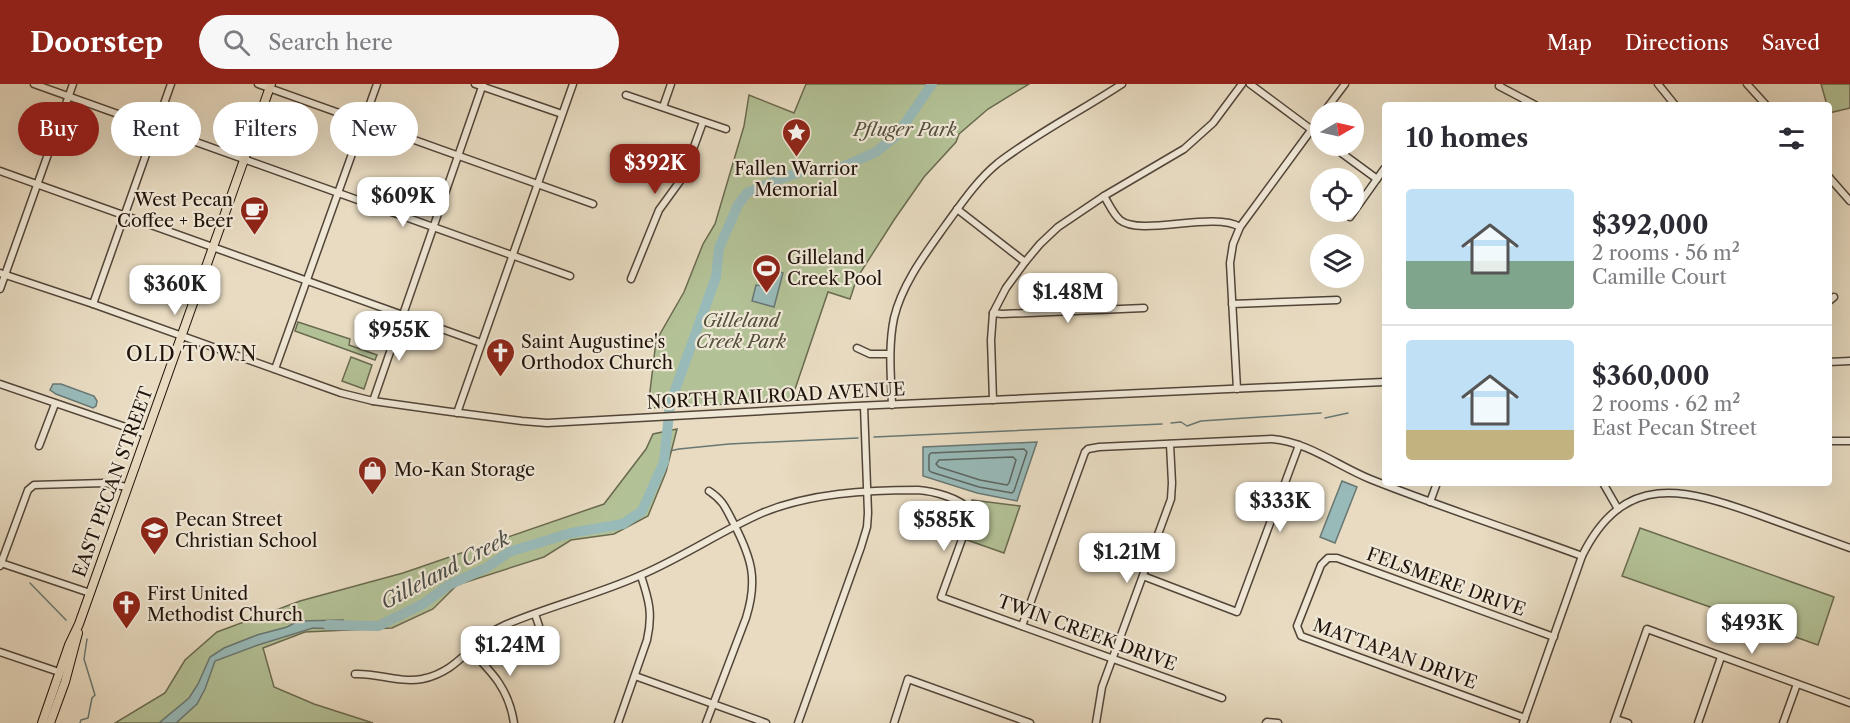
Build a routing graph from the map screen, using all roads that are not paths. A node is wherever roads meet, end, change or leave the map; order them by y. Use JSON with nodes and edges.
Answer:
{"nodes":[{"id":1,"x":34,"y":84,"type":"edge"},
{"id":2,"x":73,"y":84,"type":"edge"},
{"id":3,"x":171,"y":84,"type":"edge"},
{"id":4,"x":258,"y":84,"type":"edge"},
{"id":5,"x":377,"y":84,"type":"edge"},
{"id":6,"x":475,"y":84,"type":"edge"},
{"id":7,"x":573,"y":84,"type":"edge"},
{"id":8,"x":671,"y":84,"type":"edge"},
{"id":9,"x":1122,"y":84,"type":"edge"},
{"id":10,"x":1242,"y":84,"type":"edge"},
{"id":11,"x":1250,"y":84,"type":"edge"},
{"id":12,"x":1345,"y":84,"type":"edge"},
{"id":13,"x":1658,"y":84,"type":"edge"},
{"id":14,"x":1748,"y":84,"type":"edge"},
{"id":15,"x":483,"y":85,"type":"edge"},
{"id":16,"x":1500,"y":85,"type":"edge"},
{"id":17,"x":270,"y":86,"type":"edge"},
{"id":18,"x":626,"y":95,"type":"dead end"},
{"id":19,"x":69,"y":97,"type":"junction"},
{"id":20,"x":165,"y":102,"type":"edge"},
{"id":21,"x":371,"y":102,"type":"edge"},
{"id":22,"x":1332,"y":102,"type":"edge"},
{"id":23,"x":1529,"y":102,"type":"edge"},
{"id":24,"x":1673,"y":102,"type":"edge"},
{"id":25,"x":1763,"y":102,"type":"edge"},
{"id":26,"x":663,"y":107,"type":"junction"},
{"id":27,"x":330,"y":109,"type":"edge"},
{"id":28,"x":111,"y":111,"type":"edge"},
{"id":29,"x":562,"y":114,"type":"junction"},
{"id":30,"x":703,"y":122,"type":"junction"},
{"id":31,"x":726,"y":129,"type":"dead end"},
{"id":32,"x":1310,"y":129,"type":"edge"},
{"id":33,"x":1310,"y":131,"type":"edge"},
{"id":34,"x":418,"y":141,"type":"edge"},
{"id":35,"x":201,"y":143,"type":"edge"},
{"id":36,"x":458,"y":155,"type":"junction"},
{"id":37,"x":146,"y":156,"type":"edge"},
{"id":38,"x":352,"y":156,"type":"edge"},
{"id":39,"x":1346,"y":156,"type":"edge"},
{"id":40,"x":244,"y":159,"type":"junction"},
{"id":41,"x":0,"y":171,"type":"edge"},
{"id":42,"x":1382,"y":172,"type":"edge"},
{"id":43,"x":1377,"y":179,"type":"junction"},
{"id":44,"x":1832,"y":180,"type":"edge"},
{"id":45,"x":538,"y":183,"type":"junction"},
{"id":46,"x":38,"y":185,"type":"junction"},
{"id":47,"x":338,"y":193,"type":"junction"},
{"id":48,"x":1104,"y":196,"type":"junction"},
{"id":49,"x":1364,"y":197,"type":"edge"},
{"id":50,"x":1850,"y":201,"type":"edge"},
{"id":51,"x":593,"y":204,"type":"dead end"},
{"id":52,"x":957,"y":209,"type":"junction"},
{"id":53,"x":125,"y":215,"type":"junction"},
{"id":54,"x":434,"y":226,"type":"junction"},
{"id":55,"x":1240,"y":227,"type":"junction"},
{"id":56,"x":213,"y":248,"type":"junction"},
{"id":57,"x":513,"y":255,"type":"junction"},
{"id":58,"x":1025,"y":262,"type":"junction"},
{"id":59,"x":3,"y":274,"type":"edge"},
{"id":60,"x":570,"y":276,"type":"dead end"},
{"id":61,"x":631,"y":279,"type":"dead end"},
{"id":62,"x":306,"y":282,"type":"junction"},
{"id":63,"x":0,"y":289,"type":"edge"},
{"id":64,"x":1337,"y":300,"type":"dead end"},
{"id":65,"x":93,"y":304,"type":"junction"},
{"id":66,"x":1232,"y":304,"type":"junction"},
{"id":67,"x":1144,"y":308,"type":"dead end"},
{"id":68,"x":993,"y":313,"type":"junction"},
{"id":69,"x":403,"y":315,"type":"junction"},
{"id":70,"x":182,"y":335,"type":"junction"},
{"id":71,"x":481,"y":343,"type":"junction"},
{"id":72,"x":857,"y":348,"type":"dead end"},
{"id":73,"x":890,"y":354,"type":"junction"},
{"id":74,"x":1850,"y":361,"type":"edge"},
{"id":75,"x":1832,"y":362,"type":"edge"},
{"id":76,"x":275,"y":369,"type":"junction"},
{"id":77,"x":1382,"y":382,"type":"edge"},
{"id":78,"x":0,"y":384,"type":"edge"},
{"id":79,"x":1237,"y":389,"type":"junction"},
{"id":80,"x":373,"y":400,"type":"junction"},
{"id":81,"x":993,"y":400,"type":"junction"},
{"id":82,"x":55,"y":404,"type":"junction"},
{"id":83,"x":892,"y":405,"type":"junction"},
{"id":84,"x":864,"y":406,"type":"junction"},
{"id":85,"x":457,"y":413,"type":"junction"},
{"id":86,"x":146,"y":434,"type":"junction"},
{"id":87,"x":1832,"y":441,"type":"edge"},
{"id":88,"x":1850,"y":441,"type":"edge"},
{"id":89,"x":1170,"y":444,"type":"junction"},
{"id":90,"x":1299,"y":445,"type":"junction"},
{"id":91,"x":39,"y":446,"type":"dead end"},
{"id":92,"x":1382,"y":483,"type":"edge"},
{"id":93,"x":1389,"y":486,"type":"edge"},
{"id":94,"x":1436,"y":486,"type":"edge"},
{"id":95,"x":1605,"y":486,"type":"edge"},
{"id":96,"x":1678,"y":486,"type":"edge"},
{"id":97,"x":127,"y":487,"type":"junction"},
{"id":98,"x":710,"y":491,"type":"dead end"},
{"id":99,"x":868,"y":492,"type":"junction"},
{"id":100,"x":1678,"y":493,"type":"junction"},
{"id":101,"x":1430,"y":502,"type":"junction"},
{"id":102,"x":1618,"y":509,"type":"junction"},
{"id":103,"x":735,"y":526,"type":"junction"},
{"id":104,"x":1850,"y":548,"type":"edge"},
{"id":105,"x":1582,"y":556,"type":"junction"},
{"id":106,"x":1328,"y":558,"type":"joint"},
{"id":107,"x":0,"y":564,"type":"edge"},
{"id":108,"x":641,"y":576,"type":"junction"},
{"id":109,"x":1143,"y":576,"type":"junction"},
{"id":110,"x":90,"y":592,"type":"junction"},
{"id":111,"x":535,"y":614,"type":"junction"},
{"id":112,"x":79,"y":624,"type":"junction"},
{"id":113,"x":539,"y":626,"type":"dead end"},
{"id":114,"x":1022,"y":626,"type":"junction"},
{"id":115,"x":1554,"y":637,"type":"junction"},
{"id":116,"x":471,"y":651,"type":"junction"},
{"id":117,"x":0,"y":652,"type":"edge"},
{"id":118,"x":1721,"y":657,"type":"junction"},
{"id":119,"x":1113,"y":658,"type":"junction"},
{"id":120,"x":59,"y":672,"type":"junction"},
{"id":121,"x":355,"y":674,"type":"dead end"},
{"id":122,"x":635,"y":676,"type":"junction"},
{"id":123,"x":1797,"y":684,"type":"junction"},
{"id":124,"x":1222,"y":698,"type":"dead end"},
{"id":125,"x":1850,"y":703,"type":"edge"},
{"id":126,"x":713,"y":704,"type":"junction"},
{"id":127,"x":1524,"y":720,"type":"edge"},
{"id":128,"x":1615,"y":721,"type":"edge"},
{"id":129,"x":1266,"y":722,"type":"edge"},
{"id":130,"x":42,"y":723,"type":"edge"},
{"id":131,"x":50,"y":723,"type":"edge"},
{"id":132,"x":514,"y":723,"type":"edge"},
{"id":133,"x":618,"y":723,"type":"edge"},
{"id":134,"x":706,"y":723,"type":"edge"},
{"id":135,"x":766,"y":723,"type":"edge"},
{"id":136,"x":798,"y":723,"type":"edge"},
{"id":137,"x":894,"y":723,"type":"edge"},
{"id":138,"x":1030,"y":723,"type":"edge"},
{"id":139,"x":1096,"y":723,"type":"edge"},
{"id":140,"x":1278,"y":723,"type":"edge"},
{"id":141,"x":1628,"y":723,"type":"edge"},
{"id":142,"x":1698,"y":723,"type":"edge"},
{"id":143,"x":1783,"y":723,"type":"edge"}],
"edges":[{"from":1,"to":19,"type":"street"},
{"from":2,"to":19,"type":"street"},
{"from":3,"to":20,"type":"street"},
{"from":4,"to":17,"type":"street"},
{"from":5,"to":21,"type":"street"},
{"from":6,"to":15,"type":"street"},
{"from":7,"to":29,"type":"street"},
{"from":8,"to":26,"type":"street"},
{"from":9,"to":52,"type":"street"},
{"from":10,"to":48,"type":"street"},
{"from":11,"to":32,"type":"street"},
{"from":12,"to":22,"type":"street"},
{"from":13,"to":24,"type":"street"},
{"from":14,"to":25,"type":"street"},
{"from":15,"to":29,"type":"street"},
{"from":15,"to":36,"type":"street"},
{"from":16,"to":23,"type":"street"},
{"from":17,"to":27,"type":"street"},
{"from":17,"to":40,"type":"main road","name":"EAST PECAN STREET"},
{"from":18,"to":26,"type":"street"},
{"from":19,"to":28,"type":"street"},
{"from":19,"to":46,"type":"street"},
{"from":26,"to":30,"type":"street"},
{"from":29,"to":45,"type":"street"},
{"from":30,"to":31,"type":"street"},
{"from":30,"to":61,"type":"street"},
{"from":33,"to":55,"type":"street"},
{"from":34,"to":36,"type":"street"},
{"from":35,"to":40,"type":"street"},
{"from":36,"to":45,"type":"street"},
{"from":36,"to":54,"type":"street"},
{"from":37,"to":53,"type":"street"},
{"from":38,"to":47,"type":"street"},
{"from":39,"to":43,"type":"street"},
{"from":40,"to":47,"type":"street"},
{"from":40,"to":56,"type":"main road","name":"EAST PECAN STREET"},
{"from":41,"to":46,"type":"street"},
{"from":42,"to":43,"type":"street"},
{"from":43,"to":49,"type":"street"},
{"from":44,"to":50,"type":"street"},
{"from":45,"to":51,"type":"street"},
{"from":45,"to":57,"type":"street"},
{"from":46,"to":53,"type":"street"},
{"from":46,"to":59,"type":"street"},
{"from":47,"to":54,"type":"street"},
{"from":47,"to":62,"type":"street"},
{"from":48,"to":55,"type":"street"},
{"from":48,"to":58,"type":"street"},
{"from":52,"to":58,"type":"street"},
{"from":52,"to":73,"type":"street"},
{"from":53,"to":56,"type":"street"},
{"from":53,"to":65,"type":"street"},
{"from":54,"to":57,"type":"street"},
{"from":54,"to":69,"type":"street"},
{"from":55,"to":66,"type":"street"},
{"from":56,"to":62,"type":"street"},
{"from":56,"to":70,"type":"main road","name":"EAST PECAN STREET"},
{"from":57,"to":60,"type":"street"},
{"from":57,"to":71,"type":"street"},
{"from":58,"to":68,"type":"street"},
{"from":59,"to":63,"type":"street"},
{"from":59,"to":65,"type":"street","name":"NORTH RAILROAD AVENUE"},
{"from":62,"to":69,"type":"street"},
{"from":62,"to":76,"type":"street"},
{"from":64,"to":66,"type":"street"},
{"from":65,"to":70,"type":"street","name":"NORTH RAILROAD AVENUE"},
{"from":66,"to":79,"type":"street"},
{"from":67,"to":68,"type":"street"},
{"from":68,"to":81,"type":"street"},
{"from":69,"to":71,"type":"street"},
{"from":69,"to":80,"type":"street"},
{"from":70,"to":76,"type":"street","name":"NORTH RAILROAD AVENUE"},
{"from":70,"to":86,"type":"main road","name":"EAST PECAN STREET"},
{"from":71,"to":85,"type":"street"},
{"from":72,"to":73,"type":"street"},
{"from":73,"to":83,"type":"street"},
{"from":74,"to":75,"type":"street"},
{"from":76,"to":80,"type":"street","name":"NORTH RAILROAD AVENUE"},
{"from":77,"to":79,"type":"street","name":"NORTH RAILROAD AVENUE"},
{"from":78,"to":82,"type":"street"},
{"from":79,"to":81,"type":"street","name":"NORTH RAILROAD AVENUE"},
{"from":80,"to":85,"type":"street","name":"NORTH RAILROAD AVENUE"},
{"from":81,"to":83,"type":"street","name":"NORTH RAILROAD AVENUE"},
{"from":82,"to":86,"type":"street"},
{"from":82,"to":91,"type":"street"},
{"from":83,"to":84,"type":"street","name":"NORTH RAILROAD AVENUE"},
{"from":84,"to":85,"type":"street","name":"NORTH RAILROAD AVENUE"},
{"from":84,"to":99,"type":"street"},
{"from":86,"to":97,"type":"main road","name":"EAST PECAN STREET"},
{"from":87,"to":88,"type":"street"},
{"from":89,"to":90,"type":"street"},
{"from":89,"to":109,"type":"street"},
{"from":89,"to":114,"type":"street"},
{"from":90,"to":92,"type":"street"},
{"from":90,"to":109,"type":"street"},
{"from":93,"to":101,"type":"street"},
{"from":94,"to":101,"type":"street"},
{"from":95,"to":102,"type":"street"},
{"from":96,"to":100,"type":"street"},
{"from":97,"to":107,"type":"street"},
{"from":97,"to":110,"type":"main road","name":"EAST PECAN STREET"},
{"from":98,"to":103,"type":"street"},
{"from":99,"to":103,"type":"street"},
{"from":99,"to":114,"type":"street","name":"TWIN CREEK DRIVE"},
{"from":99,"to":136,"type":"street"},
{"from":100,"to":102,"type":"street"},
{"from":100,"to":104,"type":"street"},
{"from":101,"to":105,"type":"street"},
{"from":102,"to":105,"type":"street"},
{"from":103,"to":108,"type":"street"},
{"from":103,"to":126,"type":"street"},
{"from":105,"to":115,"type":"street"},
{"from":106,"to":115,"type":"street","name":"FELSMERE DRIVE"},
{"from":106,"to":127,"type":"street","name":"MATTAPAN DRIVE"},
{"from":107,"to":110,"type":"street"},
{"from":108,"to":111,"type":"street"},
{"from":108,"to":122,"type":"street"},
{"from":109,"to":119,"type":"street"},
{"from":110,"to":112,"type":"main road","name":"EAST PECAN STREET"},
{"from":111,"to":113,"type":"street"},
{"from":111,"to":116,"type":"street"},
{"from":112,"to":120,"type":"main road","name":"EAST PECAN STREET"},
{"from":112,"to":131,"type":"main road","name":"EAST PECAN STREET"},
{"from":114,"to":119,"type":"street","name":"TWIN CREEK DRIVE"},
{"from":115,"to":127,"type":"street"},
{"from":116,"to":121,"type":"street"},
{"from":116,"to":132,"type":"street"},
{"from":117,"to":120,"type":"street"},
{"from":118,"to":123,"type":"street"},
{"from":118,"to":128,"type":"street"},
{"from":118,"to":142,"type":"street"},
{"from":119,"to":124,"type":"street","name":"TWIN CREEK DRIVE"},
{"from":119,"to":139,"type":"street"},
{"from":120,"to":130,"type":"main road","name":"EAST PECAN STREET"},
{"from":122,"to":126,"type":"street"},
{"from":122,"to":133,"type":"street"},
{"from":123,"to":125,"type":"street"},
{"from":123,"to":143,"type":"street"},
{"from":126,"to":134,"type":"street"},
{"from":126,"to":135,"type":"street"},
{"from":128,"to":141,"type":"street"},
{"from":129,"to":140,"type":"street"},
{"from":137,"to":138,"type":"street"}]}
